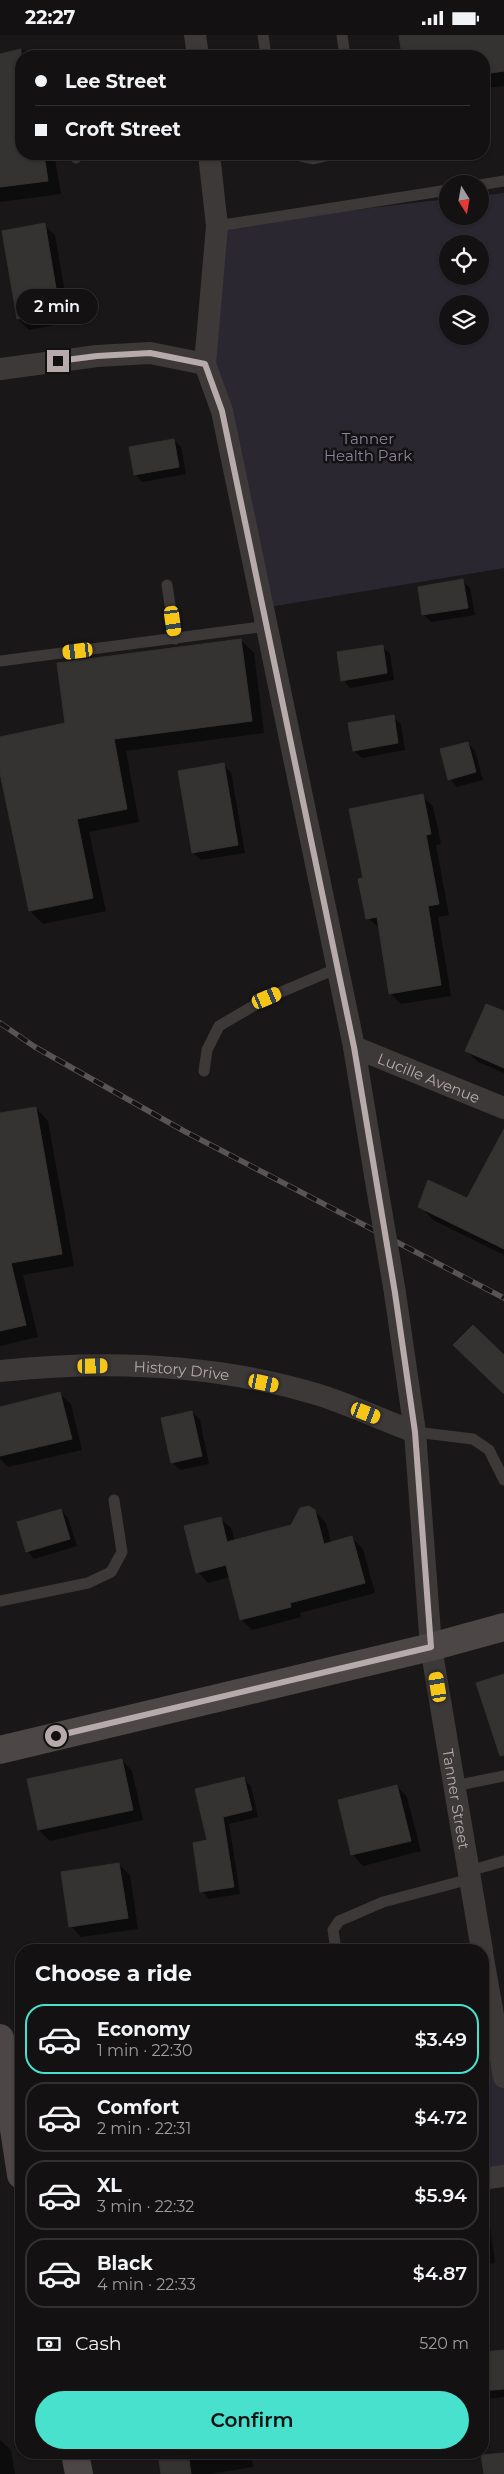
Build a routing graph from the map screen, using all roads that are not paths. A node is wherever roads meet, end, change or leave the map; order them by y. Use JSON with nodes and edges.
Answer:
{"nodes":[{"id":1,"x":195,"y":35,"type":"edge"},
{"id":2,"x":263,"y":35,"type":"edge"},
{"id":3,"x":342,"y":35,"type":"edge"},
{"id":4,"x":197,"y":50,"type":"edge"},
{"id":5,"x":265,"y":50,"type":"edge"},
{"id":6,"x":344,"y":50,"type":"edge"},
{"id":7,"x":210,"y":160,"type":"edge"},
{"id":8,"x":504,"y":181,"type":"edge"},
{"id":9,"x":489,"y":184,"type":"edge"},
{"id":10,"x":439,"y":191,"type":"edge"},
{"id":11,"x":217,"y":226,"type":"junction"},
{"id":12,"x":205,"y":364,"type":"junction"},
{"id":13,"x":0,"y":369,"type":"edge"},
{"id":14,"x":167,"y":585,"type":"dead end"},
{"id":15,"x":267,"y":626,"type":"junction"},
{"id":16,"x":175,"y":639,"type":"junction"},
{"id":17,"x":0,"y":661,"type":"edge"},
{"id":18,"x":338,"y":968,"type":"junction"},
{"id":19,"x":354,"y":1047,"type":"junction"},
{"id":20,"x":204,"y":1071,"type":"dead end"},
{"id":21,"x":504,"y":1108,"type":"edge"},
{"id":22,"x":0,"y":1371,"type":"edge"},
{"id":23,"x":415,"y":1432,"type":"junction"},
{"id":24,"x":504,"y":1480,"type":"edge"},
{"id":25,"x":114,"y":1499,"type":"dead end"},
{"id":26,"x":0,"y":1601,"type":"edge"},
{"id":27,"x":504,"y":1627,"type":"edge"},
{"id":28,"x":431,"y":1647,"type":"junction"},
{"id":29,"x":0,"y":1750,"type":"edge"},
{"id":30,"x":504,"y":1776,"type":"edge"},
{"id":31,"x":454,"y":1786,"type":"junction"},
{"id":32,"x":504,"y":1861,"type":"edge"},
{"id":33,"x":469,"y":1875,"type":"junction"},
{"id":34,"x":335,"y":1944,"type":"edge"},
{"id":35,"x":481,"y":1944,"type":"edge"},
{"id":36,"x":489,"y":1992,"type":"edge"},
{"id":37,"x":0,"y":2038,"type":"edge"},
{"id":38,"x":504,"y":2077,"type":"edge"},
{"id":39,"x":15,"y":2136,"type":"edge"},
{"id":40,"x":504,"y":2176,"type":"edge"},
{"id":41,"x":489,"y":2178,"type":"edge"},
{"id":42,"x":76,"y":2459,"type":"edge"},
{"id":43,"x":79,"y":2474,"type":"edge"}],
"edges":[{"from":1,"to":4,"type":"street"},
{"from":2,"to":5,"type":"lane"},
{"from":3,"to":6,"type":"lane"},
{"from":7,"to":11,"type":"street"},
{"from":8,"to":9,"type":"lane"},
{"from":10,"to":11,"type":"lane"},
{"from":11,"to":12,"type":"street"},
{"from":12,"to":13,"type":"street"},
{"from":12,"to":15,"type":"street","name":"Tanner Street"},
{"from":14,"to":16,"type":"lane"},
{"from":15,"to":16,"type":"lane"},
{"from":15,"to":18,"type":"street","name":"Tanner Street"},
{"from":16,"to":17,"type":"lane"},
{"from":18,"to":19,"type":"street","name":"Tanner Street"},
{"from":18,"to":20,"type":"lane"},
{"from":19,"to":21,"type":"street","name":"Lucille Avenue"},
{"from":19,"to":23,"type":"street","name":"Tanner Street","bridge":true},
{"from":22,"to":23,"type":"street","name":"History Drive"},
{"from":23,"to":24,"type":"lane"},
{"from":23,"to":28,"type":"street","name":"Tanner Street"},
{"from":25,"to":26,"type":"lane"},
{"from":27,"to":28,"type":"street"},
{"from":28,"to":29,"type":"street"},
{"from":28,"to":31,"type":"street","name":"Tanner Street"},
{"from":30,"to":31,"type":"lane"},
{"from":31,"to":33,"type":"street","name":"Tanner Street"},
{"from":32,"to":33,"type":"lane"},
{"from":33,"to":34,"type":"lane"},
{"from":33,"to":35,"type":"street","name":"Tanner Street"},
{"from":36,"to":38,"type":"street","name":"Tanner Street"},
{"from":37,"to":39,"type":"street"},
{"from":40,"to":41,"type":"street"},
{"from":42,"to":43,"type":"street"}]}
